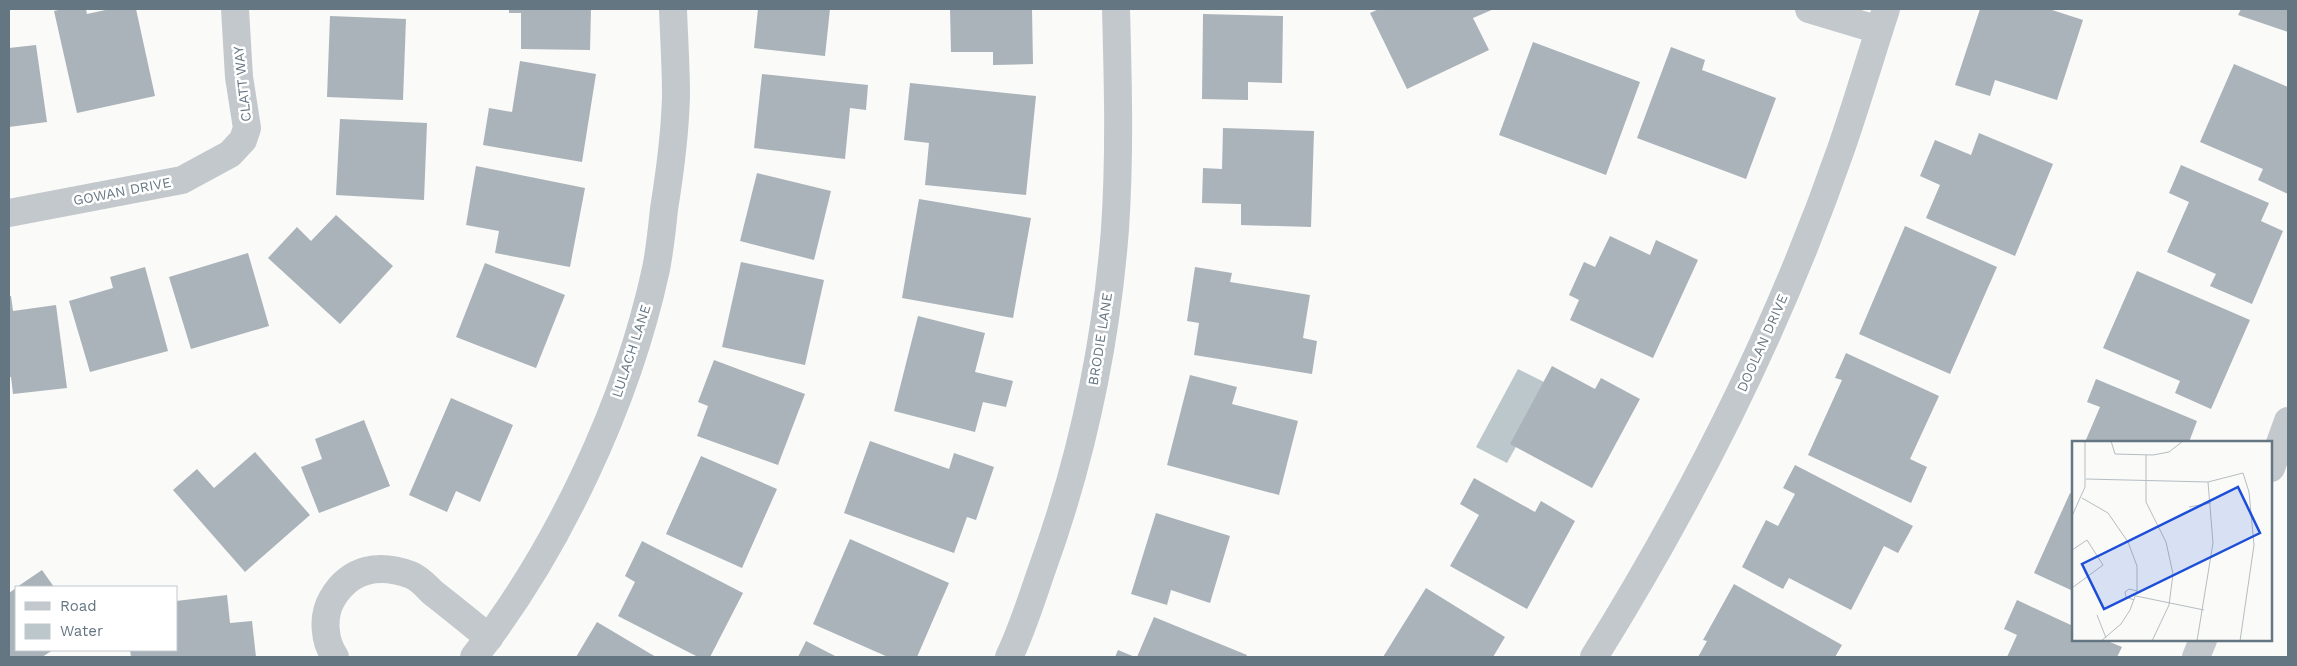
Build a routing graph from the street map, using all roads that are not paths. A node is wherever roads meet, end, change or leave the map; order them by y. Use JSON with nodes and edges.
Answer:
{"nodes":[{"id":1,"x":235,"y":9,"type":"edge"},
{"id":2,"x":673,"y":9,"type":"edge"},
{"id":3,"x":1116,"y":9,"type":"edge"},
{"id":4,"x":1810,"y":9,"type":"edge"},
{"id":5,"x":1882,"y":20,"type":"edge"},
{"id":6,"x":230,"y":154,"type":"joint"},
{"id":7,"x":9,"y":213,"type":"edge"},
{"id":8,"x":2288,"y":421,"type":"edge"},
{"id":9,"x":2272,"y":465,"type":"edge"},
{"id":10,"x":2203,"y":641,"type":"edge"},
{"id":11,"x":481,"y":648,"type":"edge"},
{"id":12,"x":334,"y":657,"type":"edge"},
{"id":13,"x":1009,"y":657,"type":"edge"},
{"id":14,"x":1594,"y":657,"type":"edge"},
{"id":15,"x":2196,"y":657,"type":"edge"}],
"edges":[{"from":1,"to":6,"type":"street","name":"CLATT WAY"},
{"from":2,"to":11,"type":"street","name":"LULACH LANE"},
{"from":3,"to":13,"type":"street","name":"BRODIE LANE"},
{"from":4,"to":5,"type":"street"},
{"from":5,"to":14,"type":"street","name":"DOOLAN DRIVE"},
{"from":6,"to":7,"type":"street","name":"GOWAN DRIVE"},
{"from":8,"to":9,"type":"street"},
{"from":10,"to":15,"type":"street"},
{"from":11,"to":12,"type":"street"}]}
